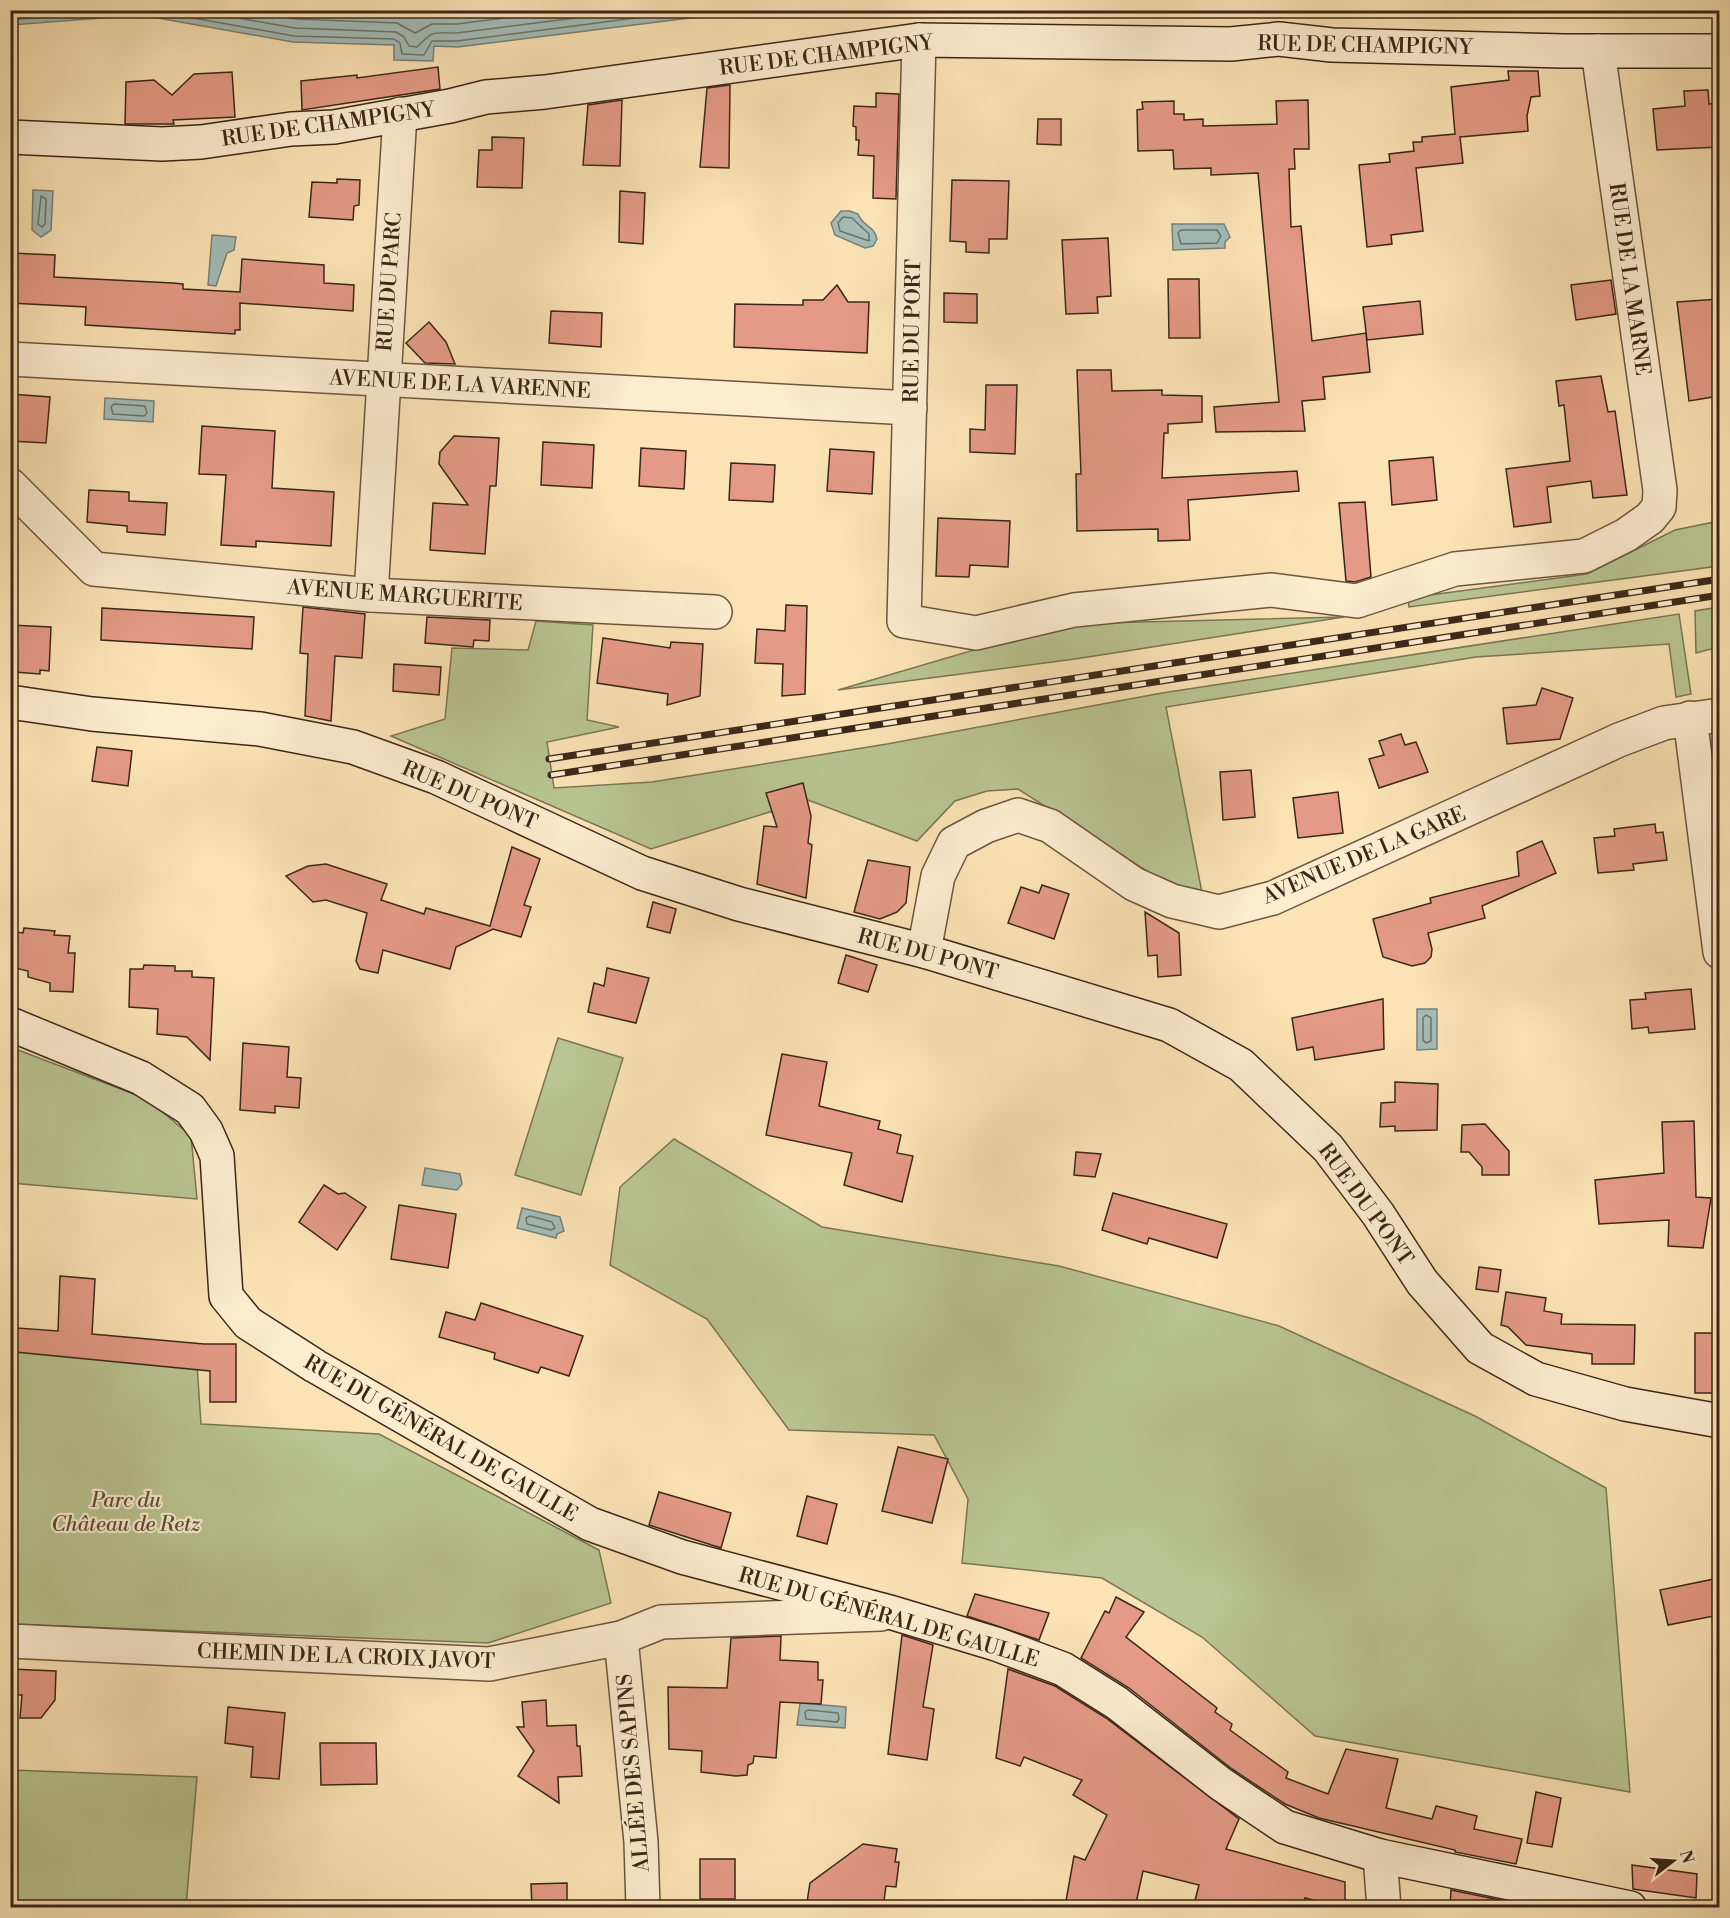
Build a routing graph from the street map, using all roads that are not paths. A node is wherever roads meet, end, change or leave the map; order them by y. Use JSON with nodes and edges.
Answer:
{"nodes":[{"id":1,"x":919,"y":40,"type":"junction"},
{"id":2,"x":1599,"y":51,"type":"junction"},
{"id":3,"x":1719,"y":51,"type":"edge"},
{"id":4,"x":400,"y":114,"type":"junction"},
{"id":5,"x":10,"y":137,"type":"edge"},
{"id":6,"x":10,"y":359,"type":"edge"},
{"id":7,"x":383,"y":380,"type":"junction"},
{"id":8,"x":910,"y":408,"type":"junction"},
{"id":9,"x":10,"y":485,"type":"edge"},
{"id":10,"x":371,"y":595,"type":"junction"},
{"id":11,"x":716,"y":612,"type":"dead end"},
{"id":12,"x":904,"y":621,"type":"joint"},
{"id":13,"x":10,"y":702,"type":"edge"},
{"id":14,"x":1705,"y":717,"type":"edge"},
{"id":15,"x":924,"y":951,"type":"junction"},
{"id":16,"x":1719,"y":952,"type":"edge"},
{"id":17,"x":10,"y":1024,"type":"edge"},
{"id":18,"x":1719,"y":1421,"type":"edge"},
{"id":19,"x":893,"y":1613,"type":"junction"},
{"id":20,"x":621,"y":1638,"type":"junction"},
{"id":21,"x":10,"y":1641,"type":"edge"},
{"id":22,"x":1380,"y":1856,"type":"junction"},
{"id":23,"x":643,"y":1908,"type":"edge"},
{"id":24,"x":1384,"y":1908,"type":"edge"},
{"id":25,"x":1630,"y":1908,"type":"edge"}],
"edges":[{"from":1,"to":2,"type":"street","name":"RUE DE CHAMPIGNY"},
{"from":1,"to":4,"type":"street","name":"RUE DE CHAMPIGNY"},
{"from":1,"to":8,"type":"street","name":"RUE DU PORT"},
{"from":2,"to":3,"type":"street","name":"RUE DE CHAMPIGNY"},
{"from":2,"to":12,"type":"street","name":"RUE DE LA MARNE"},
{"from":4,"to":5,"type":"street","name":"RUE DE CHAMPIGNY"},
{"from":4,"to":7,"type":"street","name":"RUE DU PARC"},
{"from":6,"to":7,"type":"street","name":"AVENUE DE LA VARENNE"},
{"from":7,"to":8,"type":"street","name":"AVENUE DE LA VARENNE"},
{"from":7,"to":10,"type":"street","name":"RUE DU PARC"},
{"from":8,"to":12,"type":"street","name":"RUE DU PORT"},
{"from":9,"to":10,"type":"street","name":"AVENUE MARGUERITE"},
{"from":10,"to":11,"type":"street","name":"AVENUE MARGUERITE"},
{"from":13,"to":15,"type":"street","name":"RUE DU PONT"},
{"from":14,"to":15,"type":"street","name":"AVENUE DE LA GARE"},
{"from":14,"to":16,"type":"street"},
{"from":15,"to":18,"type":"street","name":"RUE DU PONT"},
{"from":17,"to":19,"type":"street","name":"RUE DU GÉNÉRAL DE GAULLE"},
{"from":19,"to":20,"type":"street","name":"CHEMIN DE LA CROIX JAVOT"},
{"from":19,"to":22,"type":"street","name":"RUE DU GÉNÉRAL DE GAULLE"},
{"from":20,"to":21,"type":"street","name":"CHEMIN DE LA CROIX JAVOT"},
{"from":20,"to":23,"type":"street","name":"ALLÉE DES SAPINS"},
{"from":22,"to":24,"type":"street"},
{"from":22,"to":25,"type":"street","name":"RUE DU GÉNÉRAL DE GAULLE"}]}
